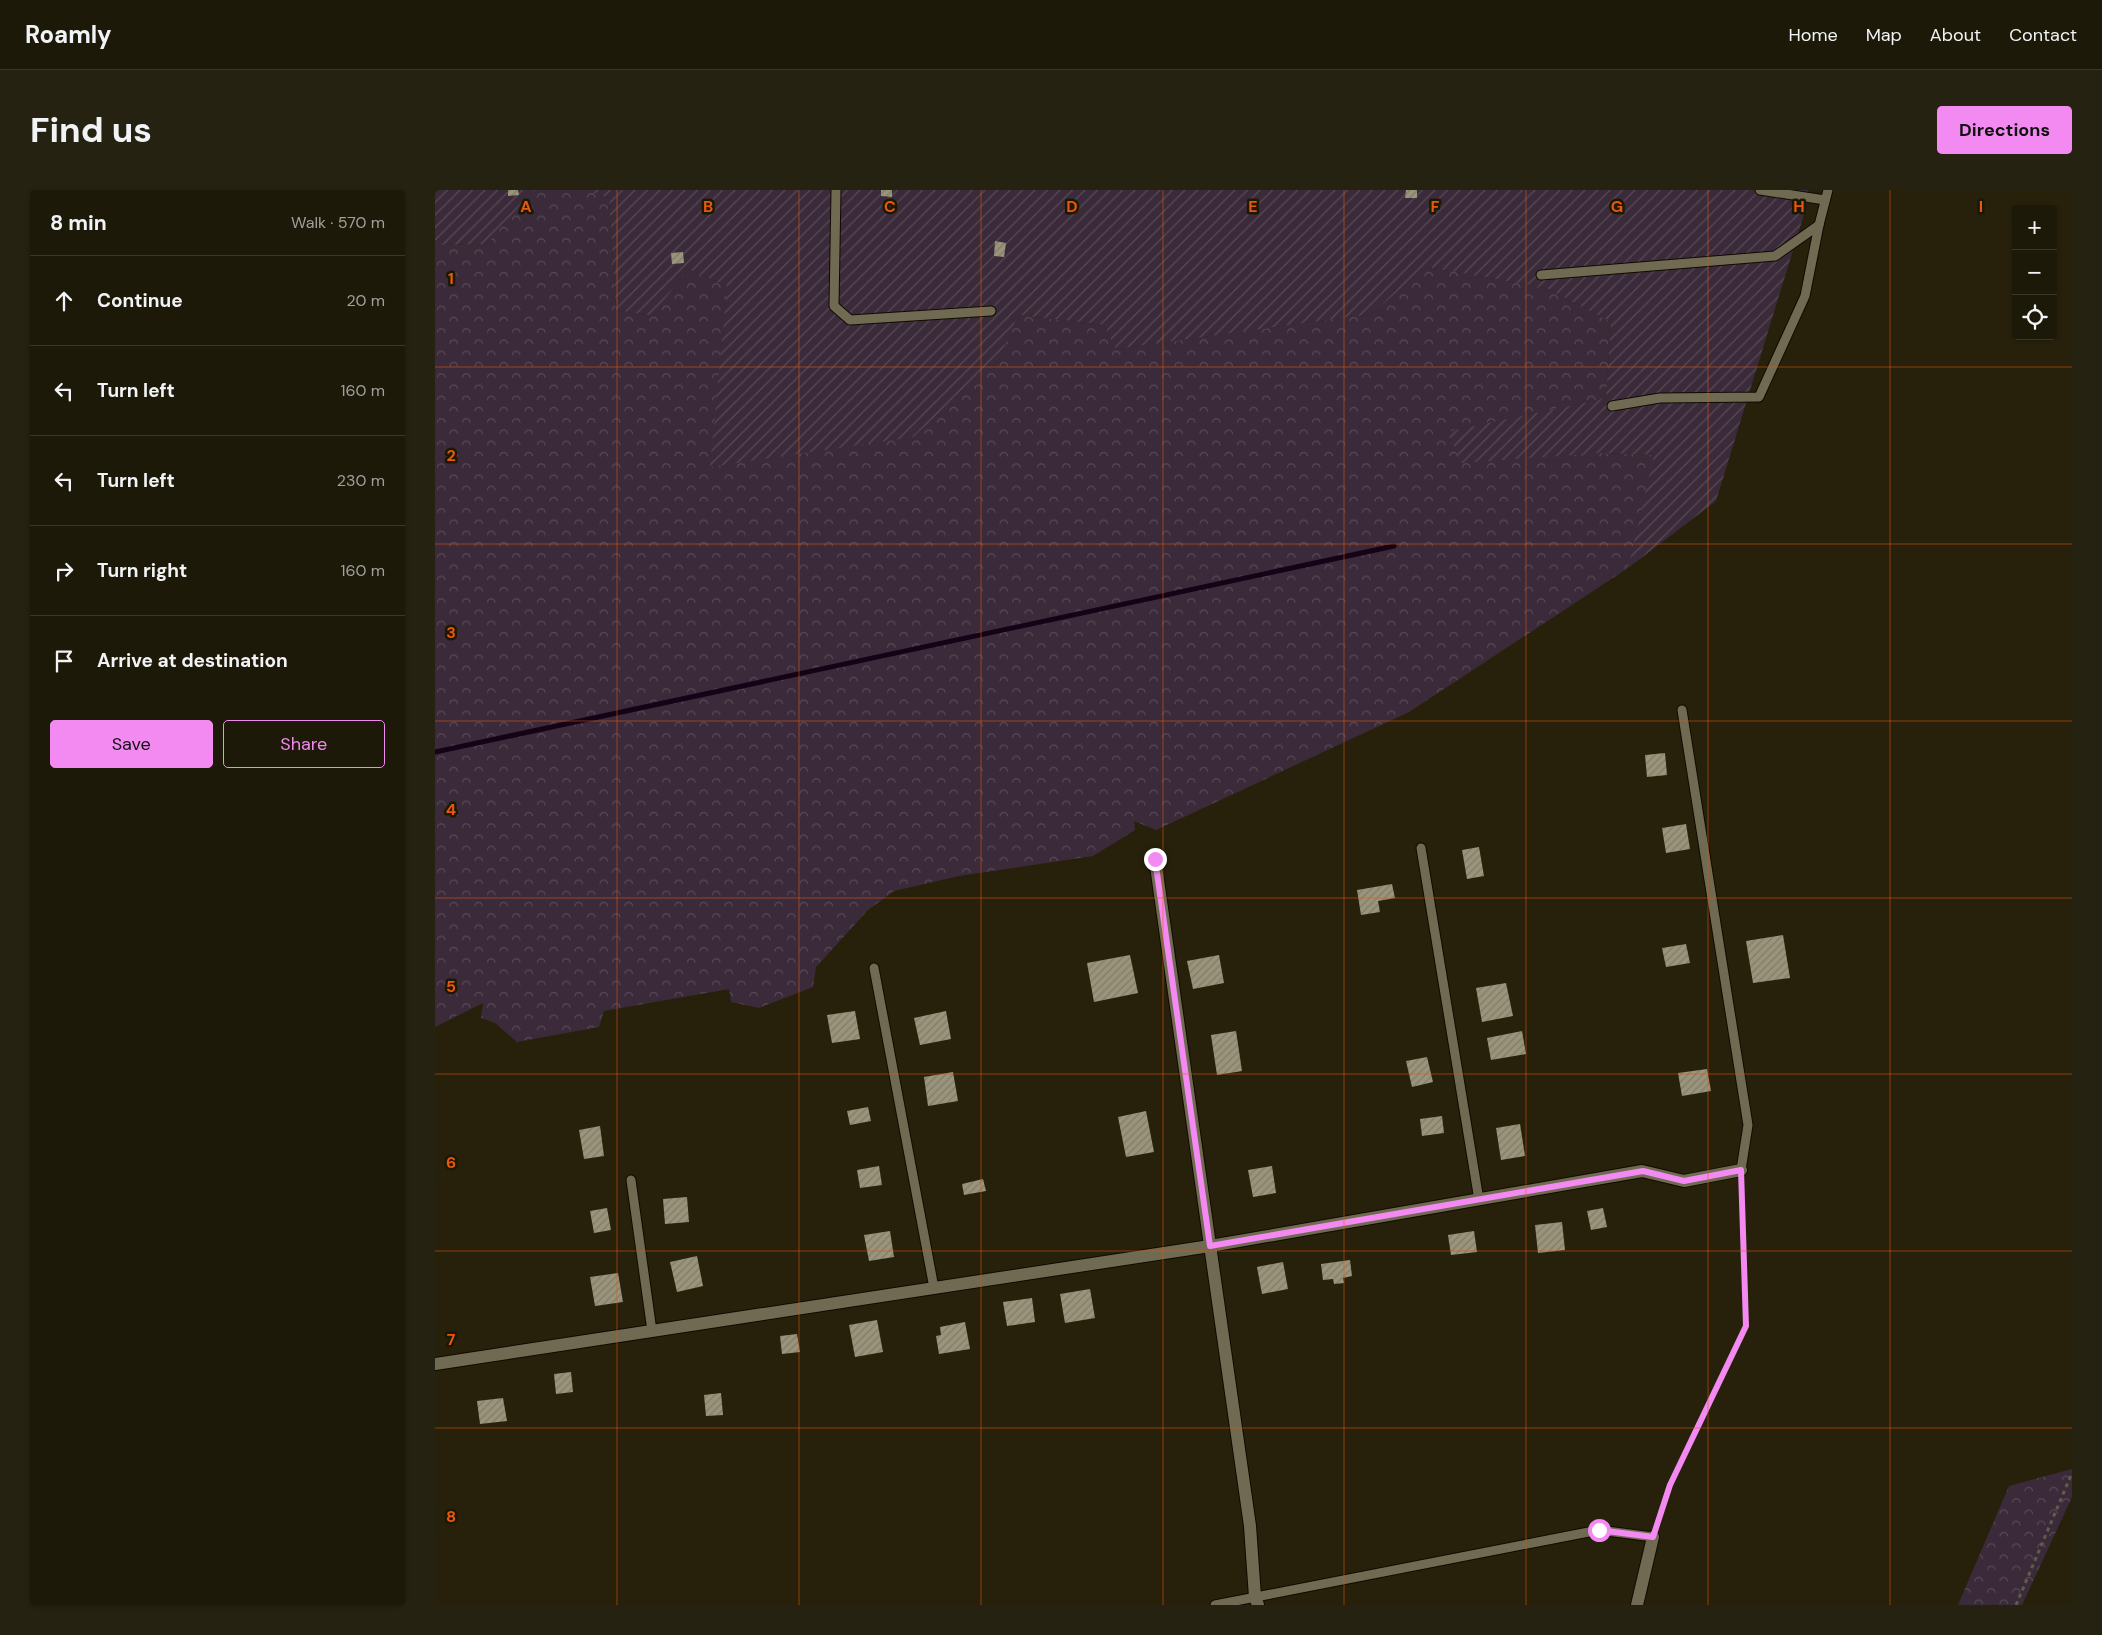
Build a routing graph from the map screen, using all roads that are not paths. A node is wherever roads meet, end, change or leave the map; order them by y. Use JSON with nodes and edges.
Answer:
{"nodes":[{"id":1,"x":836,"y":190,"type":"edge"},
{"id":2,"x":1760,"y":190,"type":"edge"},
{"id":3,"x":1828,"y":190,"type":"edge"},
{"id":4,"x":1825,"y":200,"type":"junction"},
{"id":5,"x":1819,"y":225,"type":"junction"},
{"id":6,"x":1541,"y":276,"type":"dead end"},
{"id":7,"x":991,"y":311,"type":"dead end"},
{"id":8,"x":1612,"y":406,"type":"dead end"},
{"id":9,"x":1681,"y":710,"type":"dead end"},
{"id":10,"x":1421,"y":848,"type":"dead end"},
{"id":11,"x":1155,"y":859,"type":"dead end"},
{"id":12,"x":874,"y":968,"type":"dead end"},
{"id":13,"x":1741,"y":1170,"type":"joint"},
{"id":14,"x":631,"y":1180,"type":"dead end"},
{"id":15,"x":1479,"y":1200,"type":"junction"},
{"id":16,"x":1210,"y":1246,"type":"junction"},
{"id":17,"x":933,"y":1288,"type":"junction"},
{"id":18,"x":653,"y":1331,"type":"junction"},
{"id":19,"x":435,"y":1364,"type":"edge"},
{"id":20,"x":1653,"y":1537,"type":"joint"},
{"id":21,"x":1257,"y":1601,"type":"edge"},
{"id":22,"x":1215,"y":1605,"type":"edge"},
{"id":23,"x":1637,"y":1605,"type":"edge"}],
"edges":[{"from":1,"to":7,"type":"lane"},
{"from":2,"to":4,"type":"lane"},
{"from":3,"to":4,"type":"lane"},
{"from":4,"to":5,"type":"lane"},
{"from":5,"to":6,"type":"lane"},
{"from":5,"to":8,"type":"lane"},
{"from":9,"to":13,"type":"lane"},
{"from":10,"to":15,"type":"lane"},
{"from":11,"to":16,"type":"street"},
{"from":12,"to":17,"type":"lane"},
{"from":13,"to":15,"type":"street"},
{"from":14,"to":18,"type":"lane"},
{"from":15,"to":16,"type":"street"},
{"from":16,"to":17,"type":"street"},
{"from":16,"to":21,"type":"street"},
{"from":17,"to":18,"type":"street"},
{"from":18,"to":19,"type":"street"},
{"from":20,"to":21,"type":"lane"},
{"from":20,"to":23,"type":"street"},
{"from":21,"to":22,"type":"lane"}]}
